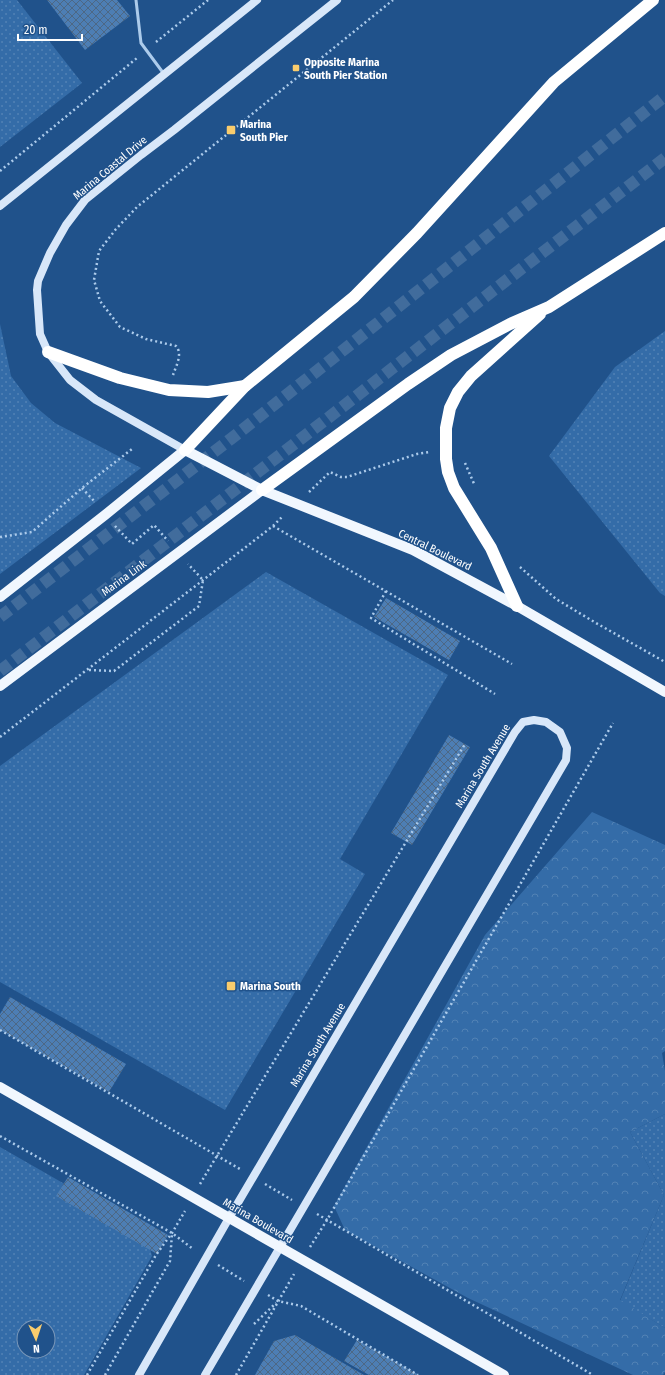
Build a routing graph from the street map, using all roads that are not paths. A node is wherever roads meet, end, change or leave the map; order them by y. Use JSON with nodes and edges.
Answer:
{"nodes":[{"id":1,"x":136,"y":0,"type":"edge"},
{"id":2,"x":257,"y":0,"type":"edge"},
{"id":3,"x":337,"y":0,"type":"edge"},
{"id":4,"x":653,"y":0,"type":"edge"},
{"id":5,"x":164,"y":75,"type":"junction"},
{"id":6,"x":0,"y":206,"type":"edge"},
{"id":7,"x":665,"y":233,"type":"edge"},
{"id":8,"x":549,"y":306,"type":"junction"},
{"id":9,"x":48,"y":352,"type":"junction"},
{"id":10,"x":245,"y":386,"type":"junction"},
{"id":11,"x":185,"y":450,"type":"junction"},
{"id":12,"x":262,"y":490,"type":"junction"},
{"id":13,"x":0,"y":597,"type":"edge"},
{"id":14,"x":517,"y":606,"type":"junction"},
{"id":15,"x":0,"y":686,"type":"edge"},
{"id":16,"x":665,"y":692,"type":"edge"},
{"id":17,"x":0,"y":1087,"type":"edge"},
{"id":18,"x":229,"y":1218,"type":"junction"},
{"id":19,"x":280,"y":1247,"type":"junction"},
{"id":20,"x":139,"y":1375,"type":"edge"},
{"id":21,"x":205,"y":1375,"type":"edge"},
{"id":22,"x":504,"y":1375,"type":"edge"}],
"edges":[{"from":1,"to":5,"type":"lane"},
{"from":2,"to":5,"type":"street"},
{"from":3,"to":9,"type":"street","name":"Marina Coastal Drive"},
{"from":4,"to":10,"type":"highway"},
{"from":5,"to":6,"type":"street"},
{"from":7,"to":8,"type":"highway"},
{"from":8,"to":12,"type":"highway"},
{"from":8,"to":14,"type":"highway"},
{"from":9,"to":10,"type":"highway"},
{"from":9,"to":11,"type":"street","name":"Marina Coastal Drive"},
{"from":10,"to":11,"type":"highway"},
{"from":11,"to":12,"type":"main road","name":"Central Boulevard"},
{"from":11,"to":13,"type":"main road"},
{"from":12,"to":14,"type":"main road","name":"Central Boulevard"},
{"from":12,"to":15,"type":"main road","name":"Marina Link"},
{"from":14,"to":16,"type":"main road","name":"Central Boulevard"},
{"from":17,"to":18,"type":"main road","name":"Marina Boulevard"},
{"from":18,"to":19,"type":"main road","name":"Marina Boulevard"},
{"from":18,"to":19,"type":"street","name":"Marina South Avenue"},
{"from":18,"to":20,"type":"street","name":"Marina South Avenue"},
{"from":19,"to":21,"type":"street","name":"Marina South Avenue"},
{"from":19,"to":22,"type":"main road","name":"Marina Boulevard"}]}
